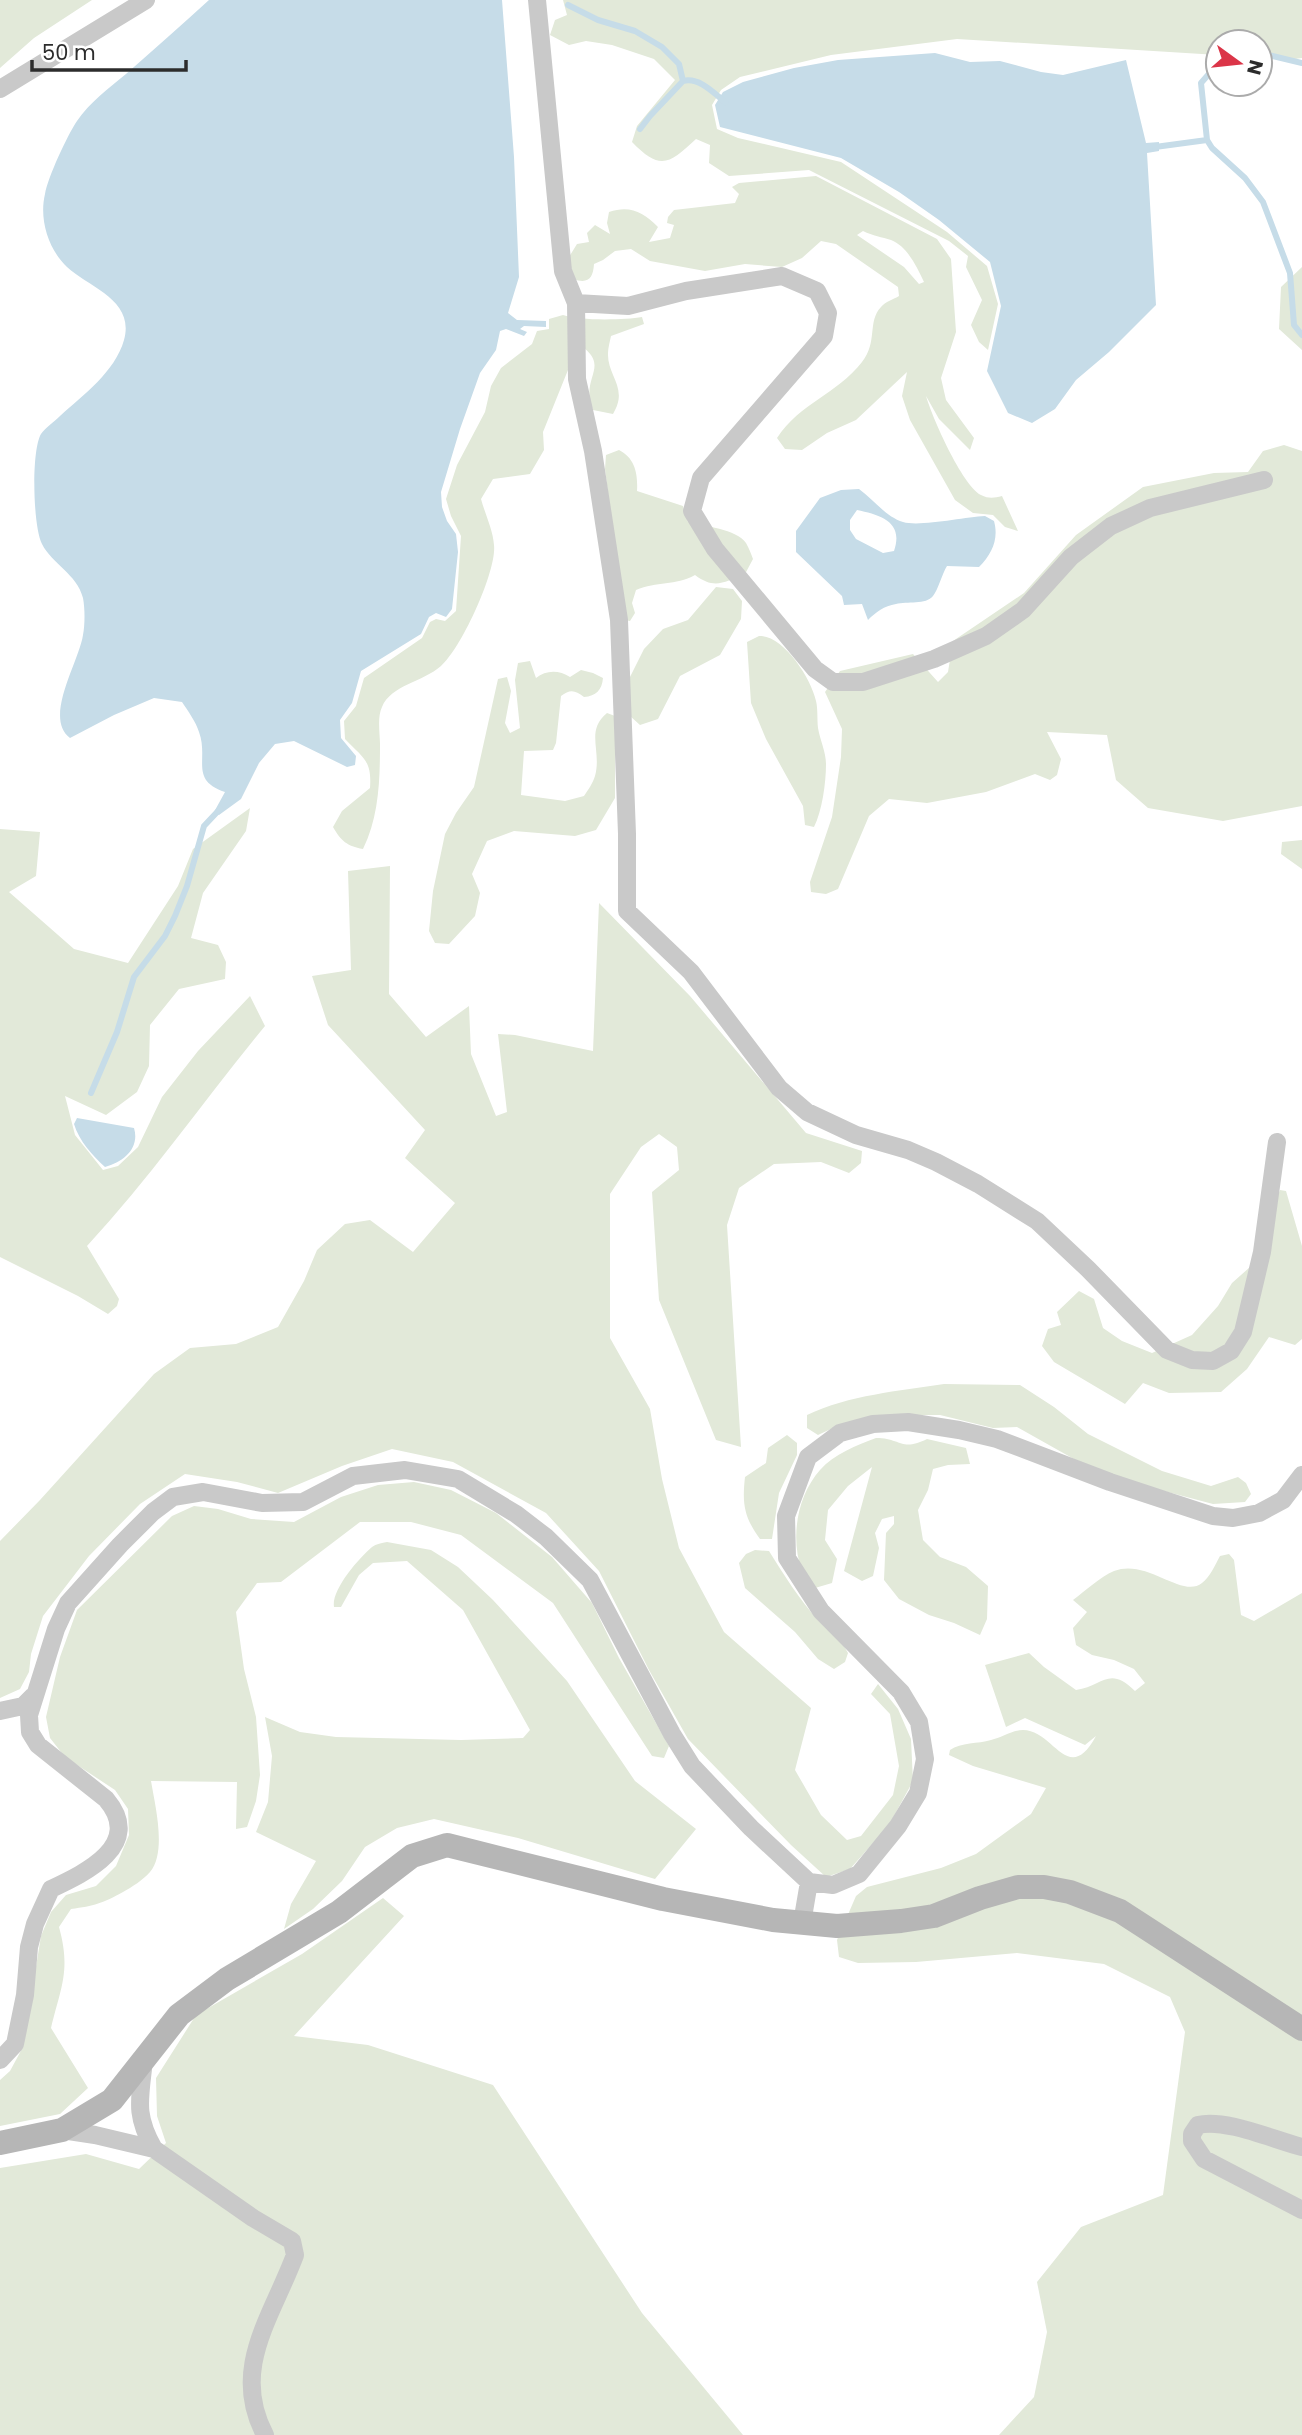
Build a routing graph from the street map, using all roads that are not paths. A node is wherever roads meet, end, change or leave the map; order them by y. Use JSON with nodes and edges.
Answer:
{"nodes":[{"id":1,"x":146,"y":0,"type":"edge"},
{"id":2,"x":537,"y":0,"type":"edge"},
{"id":3,"x":0,"y":89,"type":"edge"},
{"id":4,"x":576,"y":303,"type":"junction"},
{"id":5,"x":1264,"y":480,"type":"dead end"},
{"id":6,"x":1277,"y":1142,"type":"dead end"},
{"id":7,"x":1302,"y":1475,"type":"edge"},
{"id":8,"x":33,"y":1696,"type":"junction"},
{"id":9,"x":0,"y":1712,"type":"edge"},
{"id":10,"x":809,"y":1882,"type":"junction"},
{"id":11,"x":802,"y":1923,"type":"junction"},
{"id":12,"x":1302,"y":2029,"type":"edge"},
{"id":13,"x":0,"y":2060,"type":"edge"},
{"id":14,"x":144,"y":2060,"type":"junction"},
{"id":15,"x":62,"y":2130,"type":"junction"},
{"id":16,"x":0,"y":2143,"type":"edge"},
{"id":17,"x":1302,"y":2147,"type":"edge"},
{"id":18,"x":154,"y":2150,"type":"junction"},
{"id":19,"x":1302,"y":2210,"type":"edge"},
{"id":20,"x":265,"y":2435,"type":"edge"}],
"edges":[{"from":1,"to":3,"type":"street"},
{"from":2,"to":4,"type":"street"},
{"from":4,"to":5,"type":"street"},
{"from":4,"to":6,"type":"street"},
{"from":7,"to":10,"type":"street"},
{"from":8,"to":9,"type":"street"},
{"from":8,"to":10,"type":"street"},
{"from":8,"to":13,"type":"street"},
{"from":10,"to":11,"type":"street"},
{"from":11,"to":12,"type":"street"},
{"from":11,"to":14,"type":"street"},
{"from":14,"to":15,"type":"street"},
{"from":14,"to":18,"type":"street"},
{"from":15,"to":16,"type":"street"},
{"from":15,"to":18,"type":"street"},
{"from":17,"to":19,"type":"street"},
{"from":18,"to":20,"type":"street"}]}
